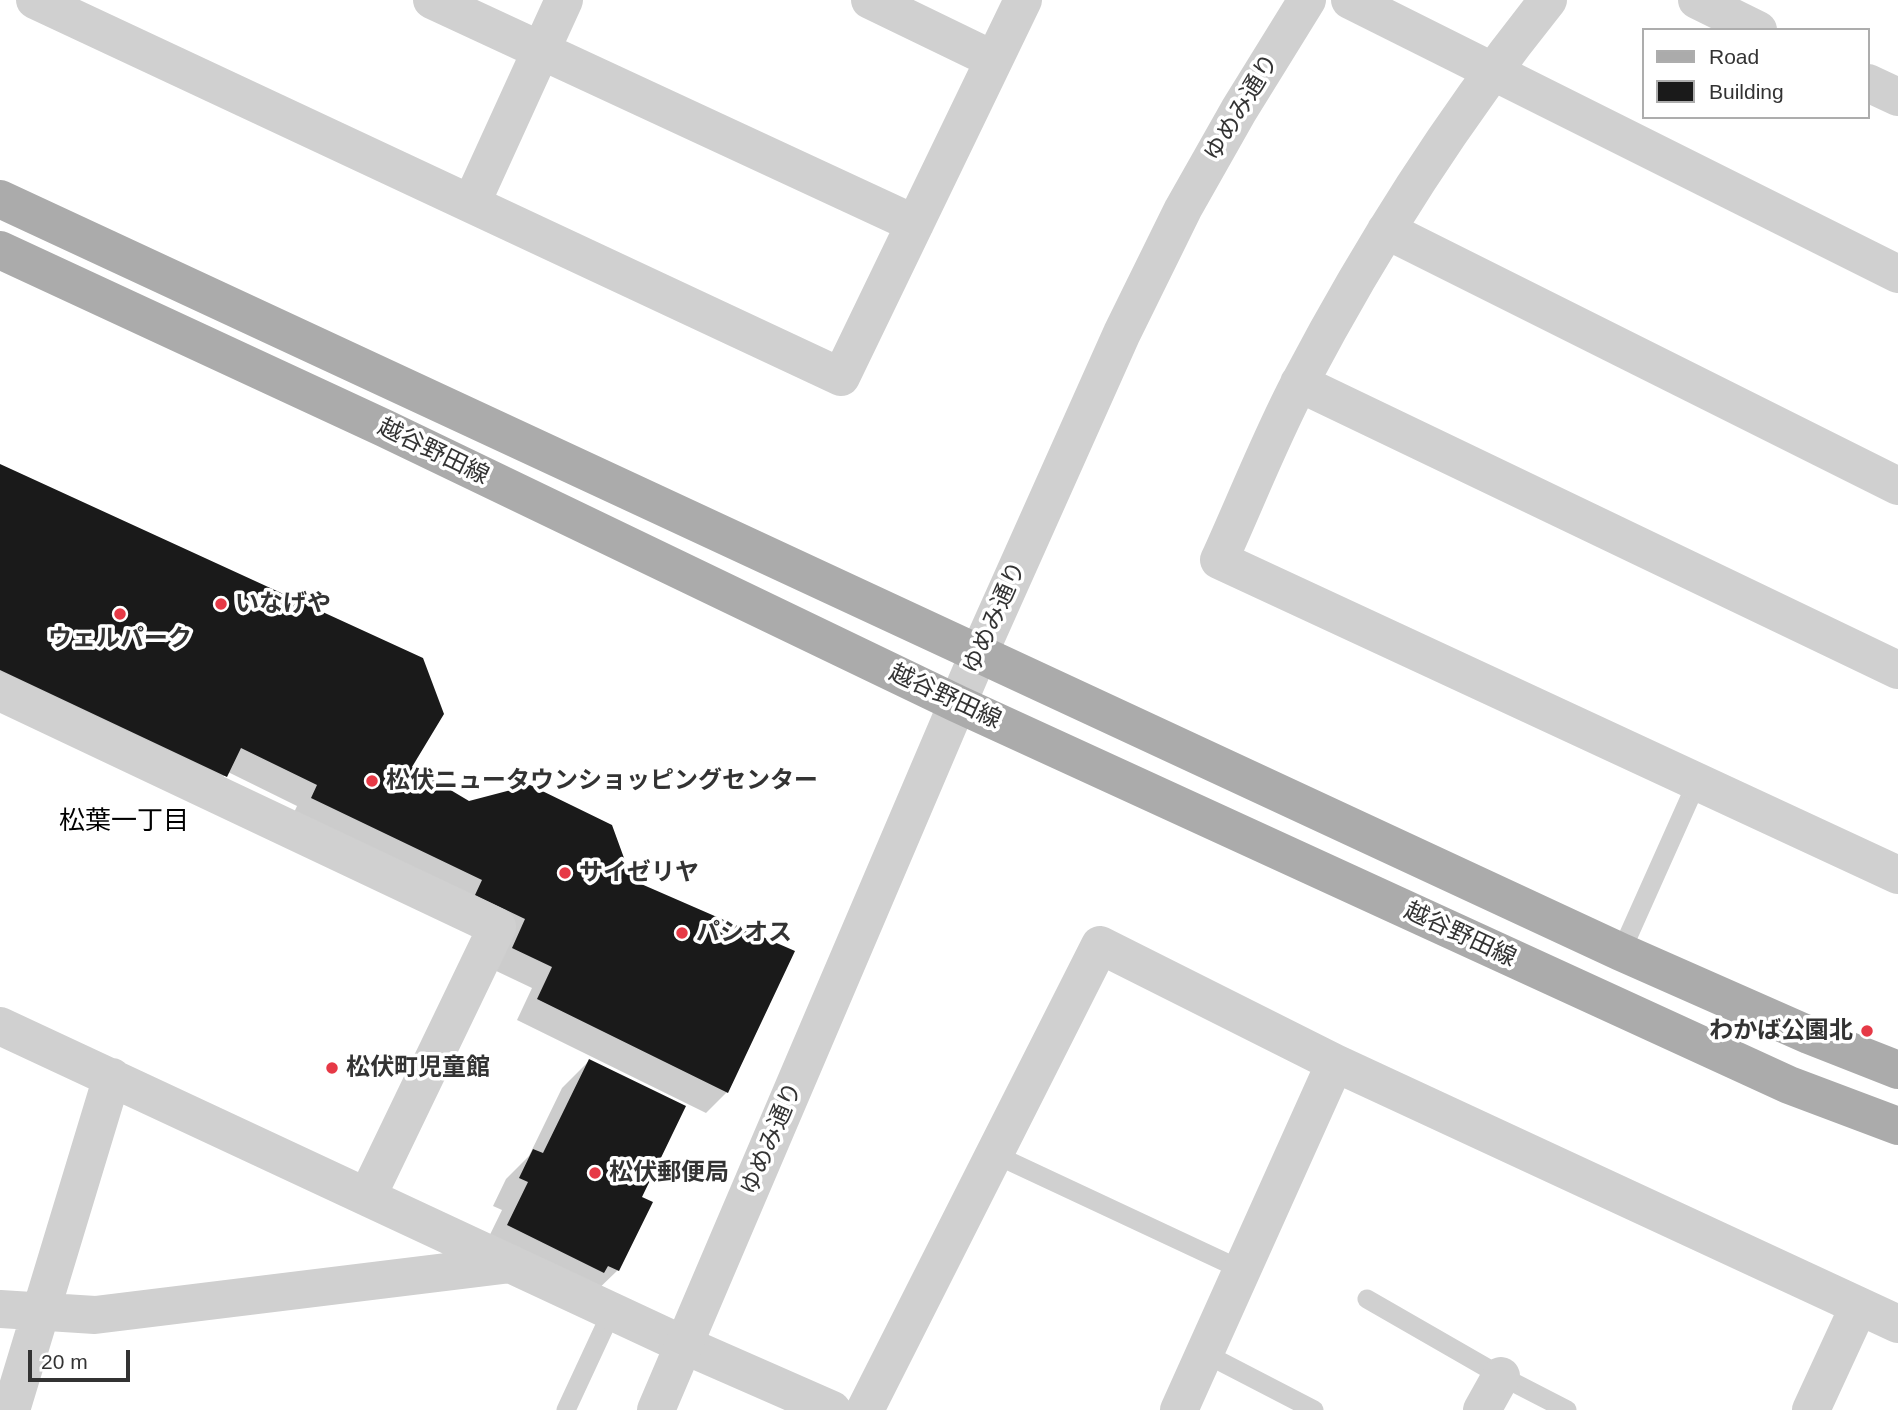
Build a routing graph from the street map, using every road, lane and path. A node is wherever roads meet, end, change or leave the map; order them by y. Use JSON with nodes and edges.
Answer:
{"nodes":[{"id":1,"x":35,"y":0,"type":"edge"},
{"id":2,"x":432,"y":0,"type":"edge"},
{"id":3,"x":564,"y":0,"type":"edge"},
{"id":4,"x":870,"y":0,"type":"edge"},
{"id":5,"x":1023,"y":0,"type":"edge"},
{"id":6,"x":1307,"y":0,"type":"edge"},
{"id":7,"x":1350,"y":0,"type":"edge"},
{"id":8,"x":1548,"y":0,"type":"edge"},
{"id":9,"x":1697,"y":0,"type":"edge"},
{"id":10,"x":1754,"y":28,"type":"edge"},
{"id":11,"x":541,"y":51,"type":"junction"},
{"id":12,"x":994,"y":60,"type":"junction"},
{"id":13,"x":1491,"y":71,"type":"junction"},
{"id":14,"x":1870,"y":84,"type":"edge"},
{"id":15,"x":1898,"y":97,"type":"edge"},
{"id":16,"x":0,"y":199,"type":"edge"},
{"id":17,"x":471,"y":204,"type":"junction"},
{"id":18,"x":915,"y":224,"type":"junction"},
{"id":19,"x":1386,"y":230,"type":"junction"},
{"id":20,"x":0,"y":250,"type":"edge"},
{"id":21,"x":1898,"y":274,"type":"edge"},
{"id":22,"x":1299,"y":383,"type":"junction"},
{"id":23,"x":1898,"y":486,"type":"edge"},
{"id":24,"x":979,"y":653,"type":"junction"},
{"id":25,"x":1898,"y":670,"type":"edge"},
{"id":26,"x":0,"y":692,"type":"edge"},
{"id":27,"x":958,"y":704,"type":"junction"},
{"id":28,"x":1697,"y":782,"type":"junction"},
{"id":29,"x":1898,"y":875,"type":"edge"},
{"id":30,"x":1620,"y":952,"type":"junction"},
{"id":31,"x":0,"y":1026,"type":"edge"},
{"id":32,"x":1335,"y":1063,"type":"junction"},
{"id":33,"x":1898,"y":1070,"type":"edge"},
{"id":34,"x":112,"y":1077,"type":"junction"},
{"id":35,"x":1898,"y":1126,"type":"edge"},
{"id":36,"x":994,"y":1154,"type":"junction"},
{"id":37,"x":367,"y":1197,"type":"junction"},
{"id":38,"x":511,"y":1264,"type":"junction"},
{"id":39,"x":1242,"y":1270,"type":"junction"},
{"id":40,"x":1367,"y":1299,"type":"dead end"},
{"id":41,"x":1859,"y":1306,"type":"junction"},
{"id":42,"x":0,"y":1309,"type":"edge"},
{"id":43,"x":43,"y":1310,"type":"junction"},
{"id":44,"x":612,"y":1311,"type":"junction"},
{"id":45,"x":1898,"y":1324,"type":"edge"},
{"id":46,"x":684,"y":1345,"type":"junction"},
{"id":47,"x":1205,"y":1353,"type":"junction"},
{"id":48,"x":1501,"y":1376,"type":"junction"},
{"id":49,"x":11,"y":1410,"type":"edge"},
{"id":50,"x":566,"y":1410,"type":"edge"},
{"id":51,"x":656,"y":1410,"type":"edge"},
{"id":52,"x":832,"y":1410,"type":"edge"},
{"id":53,"x":865,"y":1410,"type":"edge"},
{"id":54,"x":1179,"y":1410,"type":"edge"},
{"id":55,"x":1314,"y":1410,"type":"edge"},
{"id":56,"x":1482,"y":1410,"type":"edge"},
{"id":57,"x":1567,"y":1410,"type":"edge"},
{"id":58,"x":1811,"y":1410,"type":"edge"}],
"edges":[{"from":1,"to":17,"type":"street"},
{"from":2,"to":11,"type":"street"},
{"from":3,"to":11,"type":"street"},
{"from":4,"to":12,"type":"street"},
{"from":5,"to":12,"type":"street"},
{"from":6,"to":24,"type":"street","name":"ゆめみ通り"},
{"from":7,"to":13,"type":"street"},
{"from":8,"to":13,"type":"street"},
{"from":9,"to":10,"type":"street"},
{"from":11,"to":17,"type":"street"},
{"from":11,"to":18,"type":"street"},
{"from":12,"to":18,"type":"street"},
{"from":13,"to":19,"type":"street"},
{"from":13,"to":21,"type":"street"},
{"from":14,"to":15,"type":"street"},
{"from":16,"to":24,"type":"main road","name":"越谷野田線"},
{"from":17,"to":18,"type":"street"},
{"from":19,"to":22,"type":"street"},
{"from":19,"to":23,"type":"street"},
{"from":20,"to":27,"type":"main road","name":"越谷野田線"},
{"from":22,"to":25,"type":"street"},
{"from":22,"to":28,"type":"street"},
{"from":24,"to":27,"type":"street","name":"ゆめみ通り"},
{"from":24,"to":30,"type":"main road","name":"越谷野田線"},
{"from":26,"to":37,"type":"street"},
{"from":27,"to":35,"type":"main road","name":"越谷野田線"},
{"from":27,"to":46,"type":"street","name":"ゆめみ通り"},
{"from":28,"to":29,"type":"street"},
{"from":28,"to":30,"type":"lane"},
{"from":30,"to":33,"type":"main road","name":"越谷野田線"},
{"from":31,"to":34,"type":"street"},
{"from":32,"to":36,"type":"street"},
{"from":32,"to":39,"type":"street"},
{"from":32,"to":41,"type":"street"},
{"from":34,"to":37,"type":"street"},
{"from":34,"to":43,"type":"street"},
{"from":36,"to":39,"type":"lane"},
{"from":36,"to":53,"type":"street"},
{"from":37,"to":38,"type":"street"},
{"from":38,"to":43,"type":"street"},
{"from":38,"to":44,"type":"street"},
{"from":39,"to":47,"type":"street"},
{"from":40,"to":48,"type":"lane"},
{"from":41,"to":45,"type":"street"},
{"from":41,"to":58,"type":"street"},
{"from":42,"to":43,"type":"street"},
{"from":43,"to":49,"type":"street"},
{"from":44,"to":46,"type":"street"},
{"from":44,"to":50,"type":"lane"},
{"from":46,"to":51,"type":"street","name":"ゆめみ通り"},
{"from":46,"to":52,"type":"street"},
{"from":47,"to":54,"type":"street"},
{"from":47,"to":55,"type":"lane"},
{"from":48,"to":56,"type":"street"},
{"from":48,"to":57,"type":"lane"}]}
